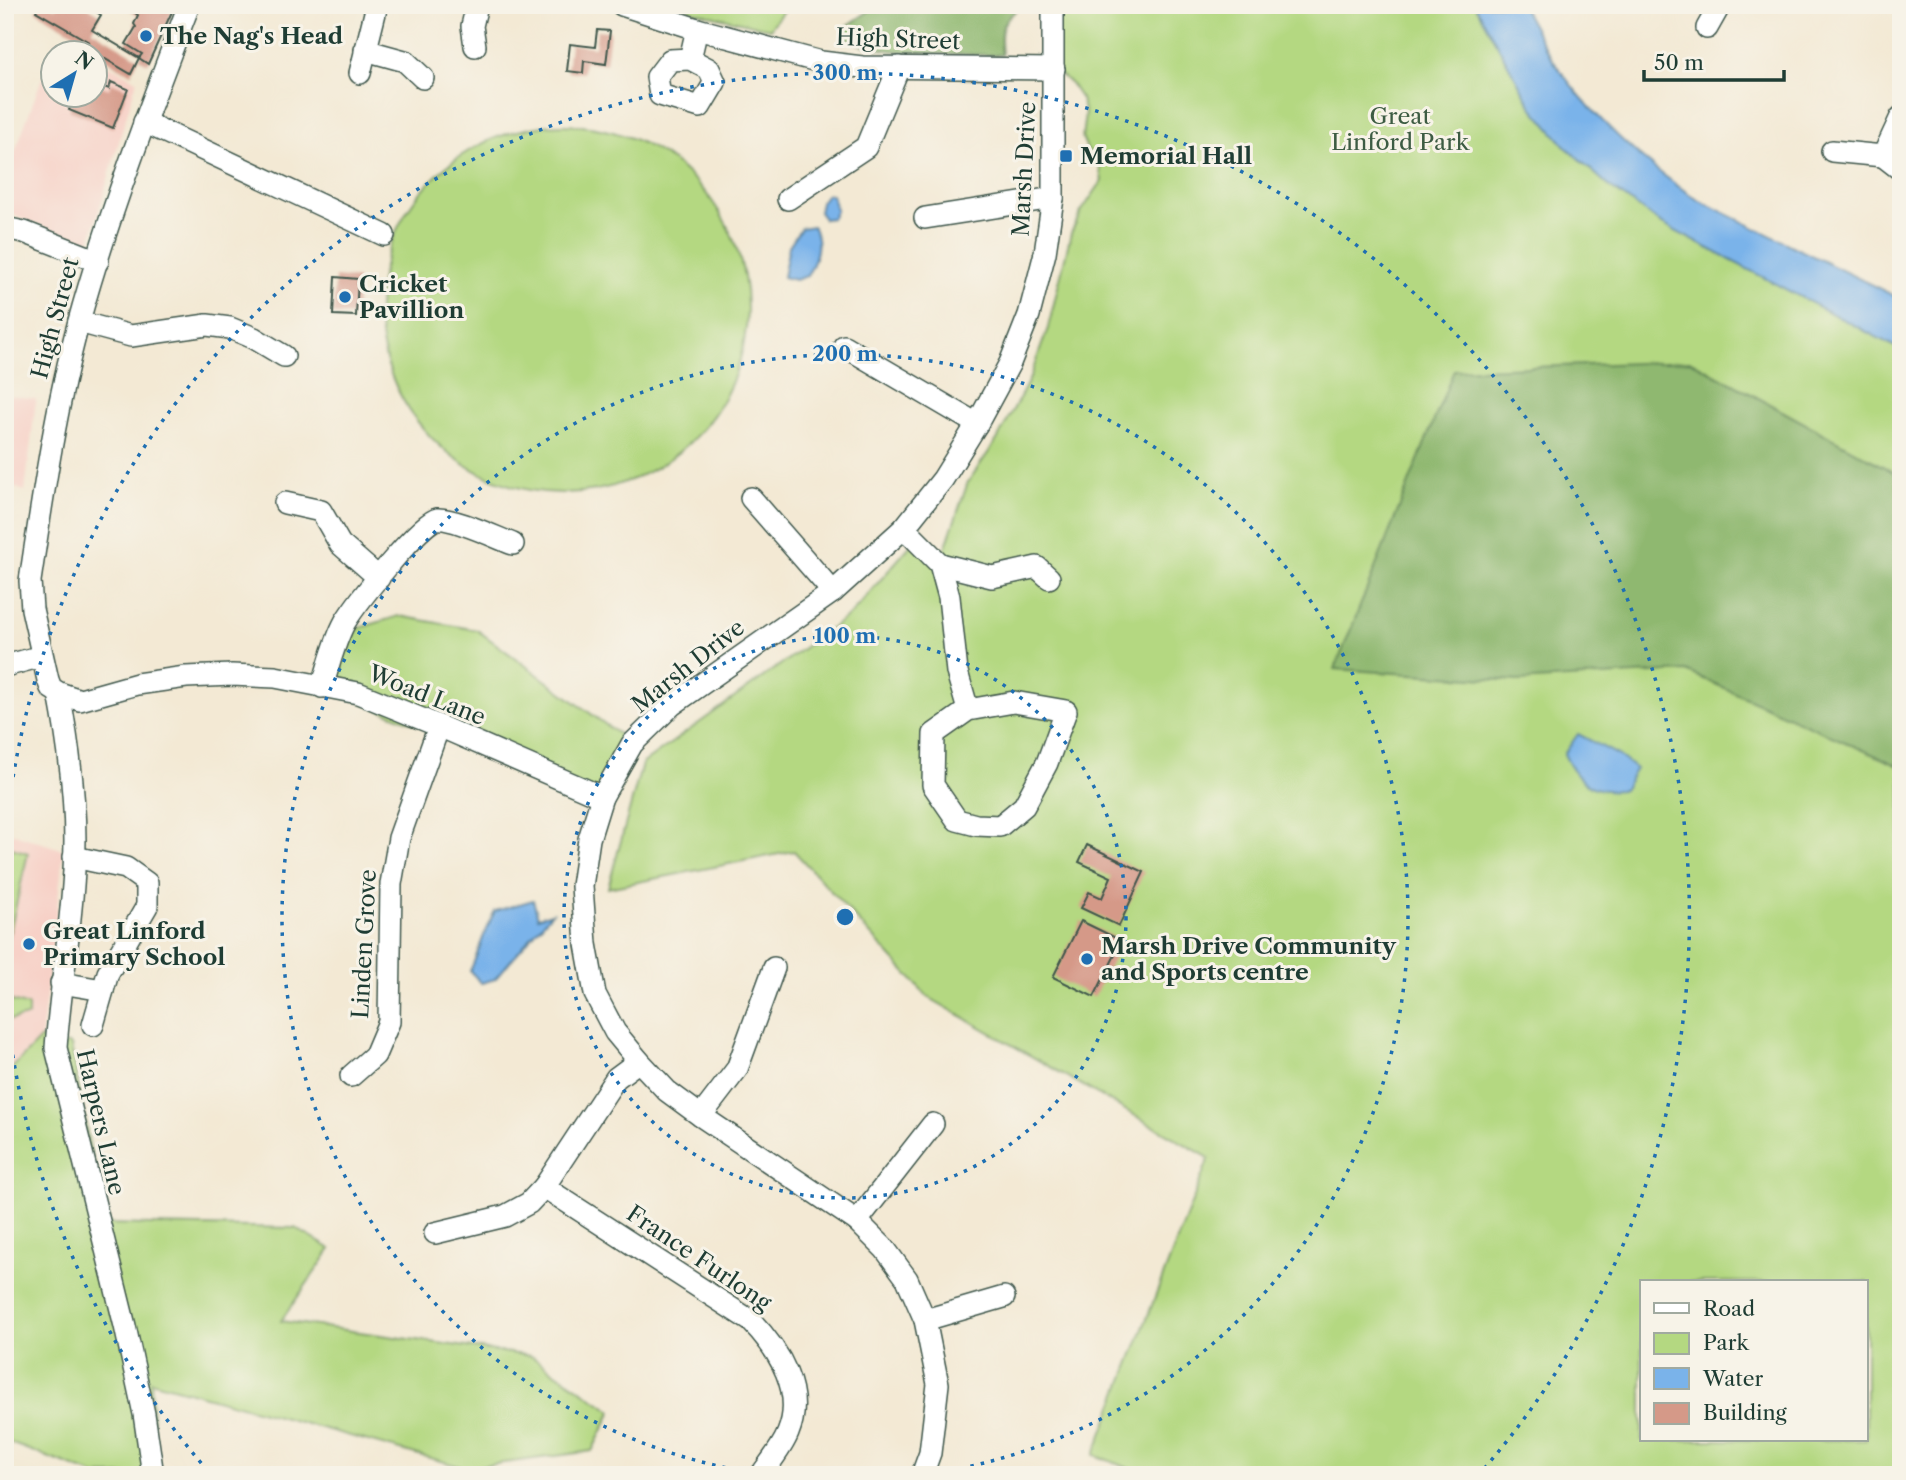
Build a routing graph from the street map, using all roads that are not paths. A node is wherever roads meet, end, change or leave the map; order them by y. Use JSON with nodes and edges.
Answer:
{"nodes":[{"id":1,"x":189,"y":5,"type":"edge"},
{"id":2,"x":377,"y":5,"type":"edge"},
{"id":3,"x":477,"y":5,"type":"edge"},
{"id":4,"x":622,"y":5,"type":"edge"},
{"id":5,"x":1052,"y":5,"type":"edge"},
{"id":6,"x":1720,"y":5,"type":"edge"},
{"id":7,"x":1707,"y":28,"type":"dead end"},
{"id":8,"x":697,"y":29,"type":"junction"},
{"id":9,"x":474,"y":46,"type":"dead end"},
{"id":10,"x":365,"y":50,"type":"junction"},
{"id":11,"x":690,"y":59,"type":"dead end"},
{"id":12,"x":899,"y":67,"type":"junction"},
{"id":13,"x":1054,"y":69,"type":"junction"},
{"id":14,"x":360,"y":73,"type":"dead end"},
{"id":15,"x":423,"y":78,"type":"dead end"},
{"id":16,"x":1901,"y":117,"type":"edge"},
{"id":17,"x":144,"y":122,"type":"junction"},
{"id":18,"x":1832,"y":151,"type":"dead end"},
{"id":19,"x":1883,"y":156,"type":"junction"},
{"id":20,"x":1901,"y":170,"type":"edge"},
{"id":21,"x":1053,"y":198,"type":"junction"},
{"id":22,"x":788,"y":199,"type":"dead end"},
{"id":23,"x":925,"y":218,"type":"dead end"},
{"id":24,"x":5,"y":228,"type":"edge"},
{"id":25,"x":384,"y":235,"type":"dead end"},
{"id":26,"x":98,"y":261,"type":"junction"},
{"id":27,"x":79,"y":322,"type":"junction"},
{"id":28,"x":844,"y":346,"type":"dead end"},
{"id":29,"x":284,"y":356,"type":"dead end"},
{"id":30,"x":978,"y":424,"type":"junction"},
{"id":31,"x":751,"y":498,"type":"dead end"},
{"id":32,"x":285,"y":503,"type":"dead end"},
{"id":33,"x":904,"y":528,"type":"junction"},
{"id":34,"x":513,"y":544,"type":"dead end"},
{"id":35,"x":940,"y":564,"type":"junction"},
{"id":36,"x":379,"y":578,"type":"junction"},
{"id":37,"x":1049,"y":578,"type":"dead end"},
{"id":38,"x":832,"y":592,"type":"junction"},
{"id":39,"x":42,"y":656,"type":"junction"},
{"id":40,"x":5,"y":666,"type":"edge"},
{"id":41,"x":322,"y":688,"type":"junction"},
{"id":42,"x":59,"y":693,"type":"junction"},
{"id":43,"x":968,"y":710,"type":"junction"},
{"id":44,"x":439,"y":726,"type":"junction"},
{"id":45,"x":602,"y":797,"type":"junction"},
{"id":46,"x":74,"y":857,"type":"junction"},
{"id":47,"x":774,"y":968,"type":"dead end"},
{"id":48,"x":61,"y":984,"type":"junction"},
{"id":49,"x":103,"y":990,"type":"junction"},
{"id":50,"x":93,"y":1025,"type":"dead end"},
{"id":51,"x":639,"y":1061,"type":"junction"},
{"id":52,"x":351,"y":1076,"type":"dead end"},
{"id":53,"x":701,"y":1116,"type":"junction"},
{"id":54,"x":933,"y":1124,"type":"dead end"},
{"id":55,"x":544,"y":1186,"type":"junction"},
{"id":56,"x":857,"y":1221,"type":"junction"},
{"id":57,"x":435,"y":1233,"type":"dead end"},
{"id":58,"x":1004,"y":1297,"type":"dead end"},
{"id":59,"x":925,"y":1320,"type":"junction"},
{"id":60,"x":153,"y":1475,"type":"edge"},
{"id":61,"x":761,"y":1475,"type":"edge"},
{"id":62,"x":922,"y":1475,"type":"edge"}],
"edges":[{"from":1,"to":17,"type":"street","name":"High Street"},
{"from":2,"to":10,"type":"street"},
{"from":3,"to":9,"type":"street"},
{"from":4,"to":8,"type":"street","name":"High Street"},
{"from":5,"to":13,"type":"street","name":"Marsh Drive"},
{"from":6,"to":7,"type":"street"},
{"from":8,"to":11,"type":"street"},
{"from":8,"to":12,"type":"street","name":"High Street"},
{"from":10,"to":14,"type":"street"},
{"from":10,"to":15,"type":"street"},
{"from":12,"to":13,"type":"street","name":"High Street"},
{"from":12,"to":22,"type":"street"},
{"from":13,"to":21,"type":"street","name":"Marsh Drive"},
{"from":16,"to":19,"type":"street"},
{"from":17,"to":25,"type":"street"},
{"from":17,"to":26,"type":"street","name":"High Street"},
{"from":18,"to":19,"type":"street"},
{"from":19,"to":20,"type":"street"},
{"from":21,"to":23,"type":"street"},
{"from":21,"to":30,"type":"street","name":"Marsh Drive"},
{"from":24,"to":26,"type":"street"},
{"from":26,"to":27,"type":"street","name":"High Street"},
{"from":27,"to":29,"type":"street"},
{"from":27,"to":39,"type":"street","name":"High Street"},
{"from":28,"to":30,"type":"street"},
{"from":30,"to":33,"type":"street","name":"Marsh Drive"},
{"from":31,"to":38,"type":"street"},
{"from":32,"to":36,"type":"street"},
{"from":33,"to":35,"type":"street"},
{"from":33,"to":38,"type":"street","name":"Marsh Drive"},
{"from":34,"to":36,"type":"street"},
{"from":35,"to":37,"type":"street"},
{"from":35,"to":43,"type":"street"},
{"from":36,"to":41,"type":"street"},
{"from":38,"to":45,"type":"street","name":"Marsh Drive"},
{"from":39,"to":40,"type":"street"},
{"from":39,"to":42,"type":"street","name":"High Street"},
{"from":41,"to":42,"type":"street","name":"Woad Lane"},
{"from":41,"to":44,"type":"street","name":"Woad Lane"},
{"from":42,"to":46,"type":"street","name":"Harpers Lane"},
{"from":43,"to":43,"type":"street"},
{"from":44,"to":45,"type":"street","name":"Woad Lane"},
{"from":44,"to":52,"type":"street","name":"Linden Grove"},
{"from":45,"to":51,"type":"street","name":"Marsh Drive"},
{"from":46,"to":48,"type":"street","name":"Harpers Lane"},
{"from":46,"to":49,"type":"street"},
{"from":47,"to":53,"type":"street"},
{"from":48,"to":49,"type":"street"},
{"from":48,"to":60,"type":"street","name":"Harpers Lane"},
{"from":49,"to":50,"type":"street"},
{"from":51,"to":53,"type":"street","name":"Marsh Drive"},
{"from":51,"to":55,"type":"street"},
{"from":53,"to":56,"type":"street","name":"Marsh Drive"},
{"from":54,"to":56,"type":"street"},
{"from":55,"to":57,"type":"street"},
{"from":55,"to":61,"type":"street","name":"France Furlong"},
{"from":56,"to":59,"type":"street","name":"Marsh Drive"},
{"from":58,"to":59,"type":"street"},
{"from":59,"to":62,"type":"street","name":"Marsh Drive"}]}
